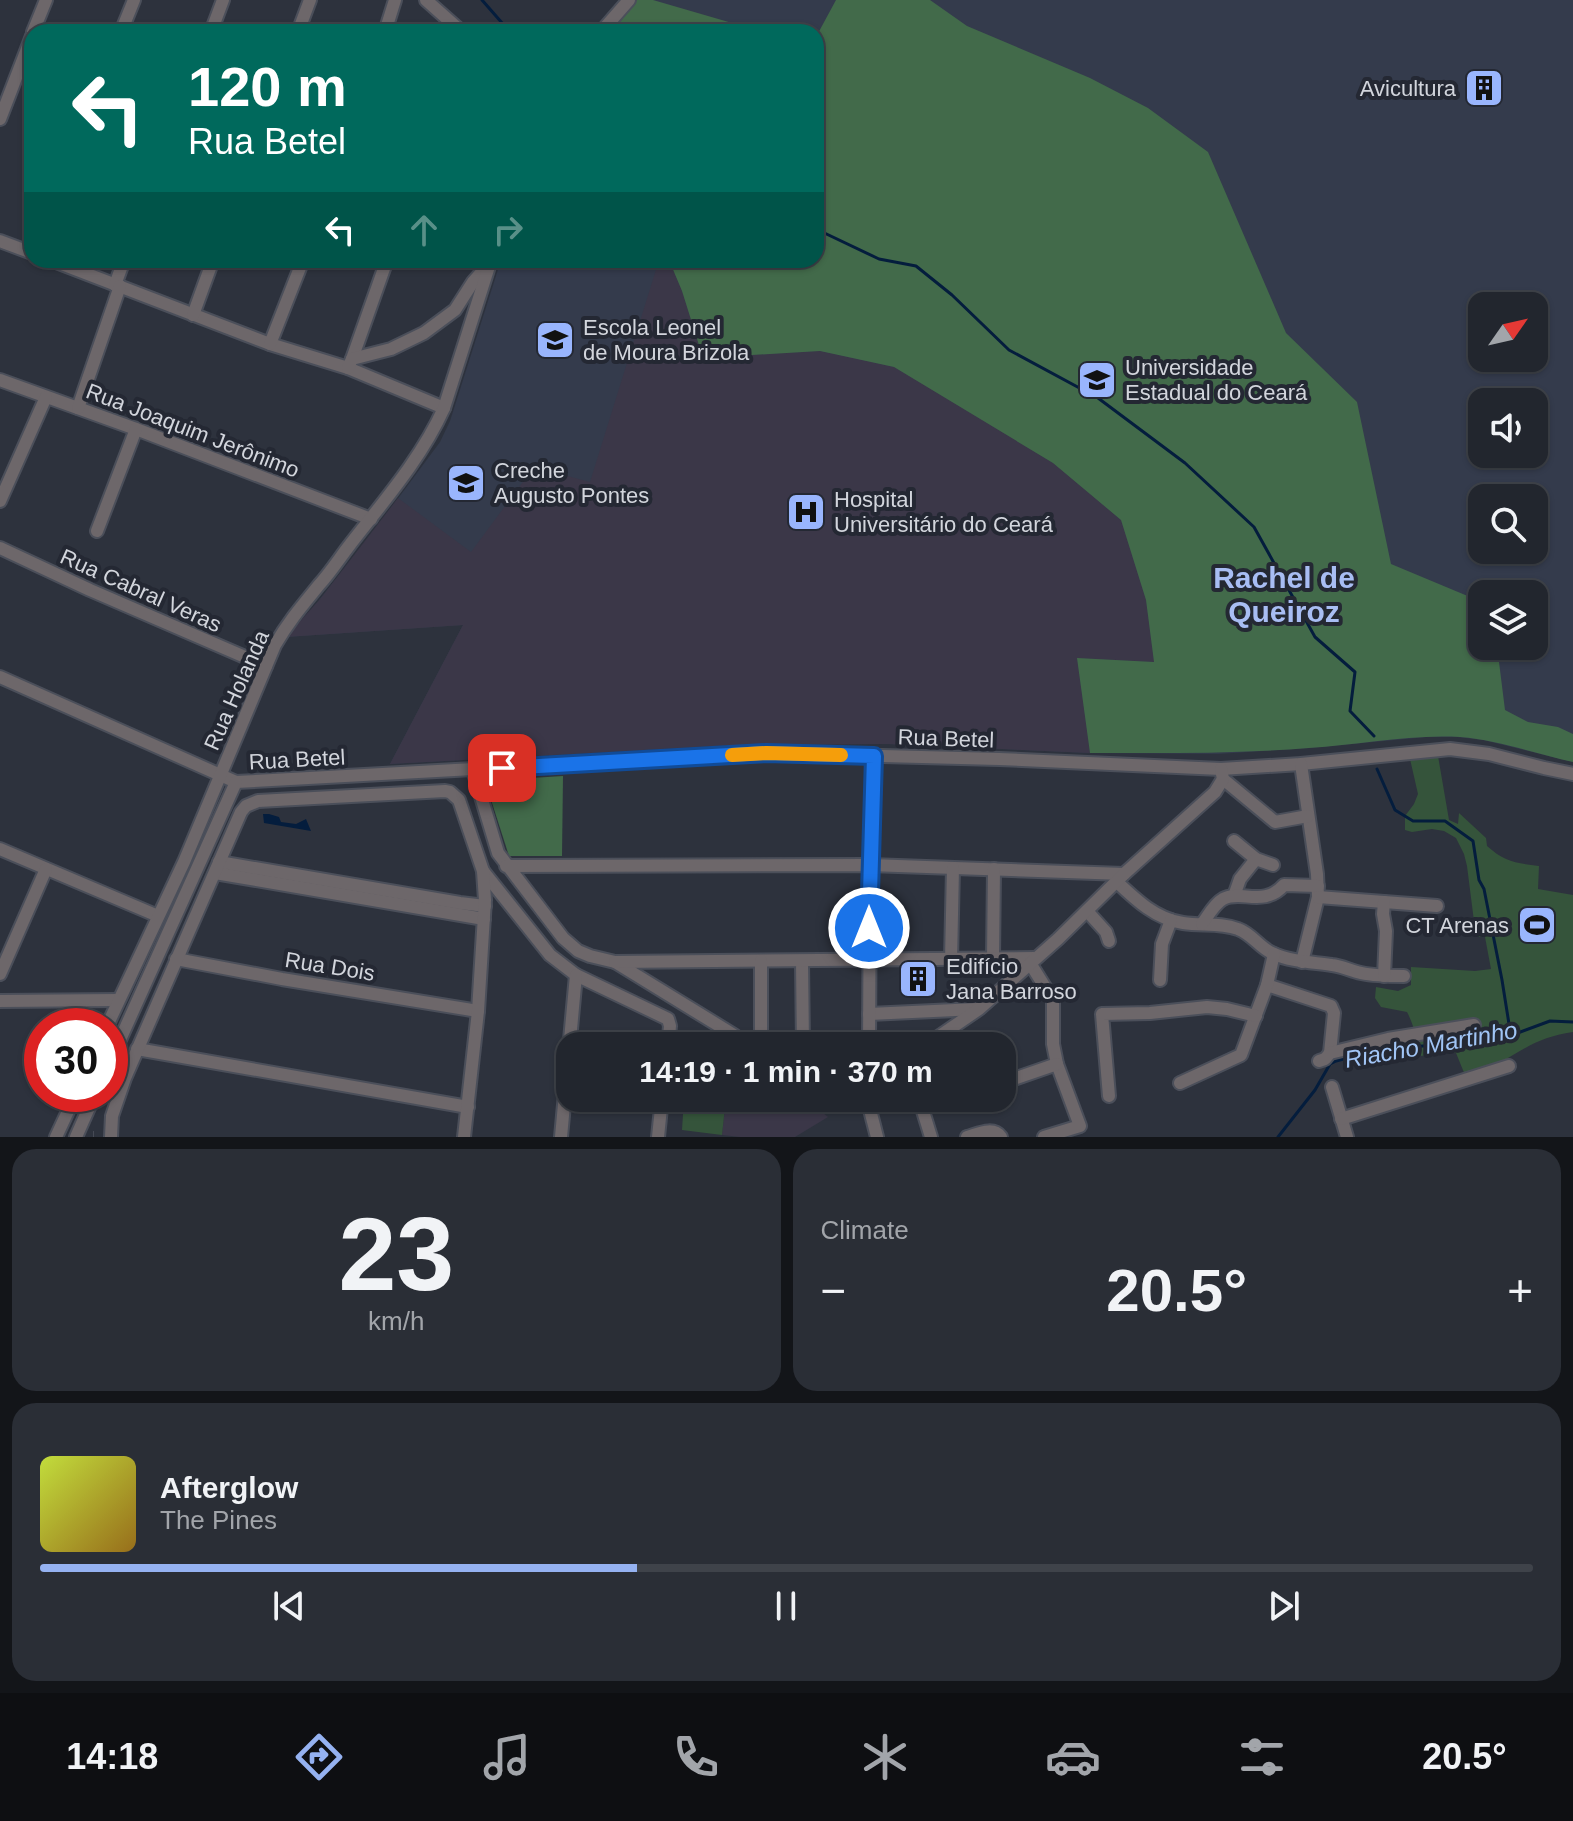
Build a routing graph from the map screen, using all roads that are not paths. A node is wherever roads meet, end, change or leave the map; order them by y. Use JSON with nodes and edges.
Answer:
{"nodes":[{"id":1,"x":46,"y":0,"type":"edge"},
{"id":2,"x":134,"y":0,"type":"edge"},
{"id":3,"x":223,"y":0,"type":"edge"},
{"id":4,"x":310,"y":0,"type":"edge"},
{"id":5,"x":395,"y":0,"type":"edge"},
{"id":6,"x":426,"y":0,"type":"edge"},
{"id":7,"x":629,"y":0,"type":"edge"},
{"id":8,"x":619,"y":6,"type":"edge"},
{"id":9,"x":37,"y":24,"type":"edge"},
{"id":10,"x":124,"y":24,"type":"edge"},
{"id":11,"x":214,"y":24,"type":"edge"},
{"id":12,"x":301,"y":24,"type":"edge"},
{"id":13,"x":388,"y":24,"type":"edge"},
{"id":14,"x":453,"y":24,"type":"edge"},
{"id":15,"x":607,"y":24,"type":"edge"},
{"id":16,"x":24,"y":57,"type":"edge"},
{"id":17,"x":0,"y":119,"type":"edge"},
{"id":18,"x":0,"y":241,"type":"edge"},
{"id":19,"x":24,"y":250,"type":"edge"},
{"id":20,"x":72,"y":268,"type":"edge"},
{"id":21,"x":122,"y":268,"type":"edge"},
{"id":22,"x":210,"y":268,"type":"edge"},
{"id":23,"x":300,"y":268,"type":"edge"},
{"id":24,"x":384,"y":268,"type":"edge"},
{"id":25,"x":485,"y":268,"type":"edge"},
{"id":26,"x":489,"y":268,"type":"edge"},
{"id":27,"x":117,"y":285,"type":"junction"},
{"id":28,"x":193,"y":315,"type":"junction"},
{"id":29,"x":270,"y":344,"type":"junction"},
{"id":30,"x":350,"y":363,"type":"junction"},
{"id":31,"x":0,"y":380,"type":"edge"},
{"id":32,"x":46,"y":397,"type":"junction"},
{"id":33,"x":78,"y":408,"type":"junction"},
{"id":34,"x":444,"y":408,"type":"junction"},
{"id":35,"x":136,"y":429,"type":"junction"},
{"id":36,"x":0,"y":501,"type":"edge"},
{"id":37,"x":371,"y":519,"type":"junction"},
{"id":38,"x":97,"y":531,"type":"dead end"},
{"id":39,"x":0,"y":548,"type":"edge"},
{"id":40,"x":266,"y":666,"type":"junction"},
{"id":41,"x":0,"y":677,"type":"edge"},
{"id":42,"x":874,"y":756,"type":"junction"},
{"id":43,"x":1301,"y":764,"type":"junction"},
{"id":44,"x":473,"y":770,"type":"junction"},
{"id":45,"x":1222,"y":774,"type":"junction"},
{"id":46,"x":1573,"y":774,"type":"edge"},
{"id":47,"x":221,"y":775,"type":"junction"},
{"id":48,"x":236,"y":782,"type":"junction"},
{"id":49,"x":1308,"y":816,"type":"junction"},
{"id":50,"x":1234,"y":841,"type":"dead end"},
{"id":51,"x":0,"y":849,"type":"edge"},
{"id":52,"x":1256,"y":859,"type":"junction"},
{"id":53,"x":870,"y":865,"type":"junction"},
{"id":54,"x":1273,"y":865,"type":"dead end"},
{"id":55,"x":506,"y":866,"type":"junction"},
{"id":56,"x":217,"y":867,"type":"junction"},
{"id":57,"x":953,"y":868,"type":"junction"},
{"id":58,"x":46,"y":869,"type":"junction"},
{"id":59,"x":994,"y":869,"type":"junction"},
{"id":60,"x":483,"y":871,"type":"junction"},
{"id":61,"x":1121,"y":878,"type":"junction"},
{"id":62,"x":1318,"y":891,"type":"junction"},
{"id":63,"x":1234,"y":896,"type":"junction"},
{"id":64,"x":509,"y":902,"type":"junction"},
{"id":65,"x":1384,"y":902,"type":"junction"},
{"id":66,"x":1437,"y":906,"type":"dead end"},
{"id":67,"x":485,"y":909,"type":"junction"},
{"id":68,"x":1087,"y":911,"type":"junction"},
{"id":69,"x":158,"y":916,"type":"junction"},
{"id":70,"x":1171,"y":920,"type":"junction"},
{"id":71,"x":1202,"y":924,"type":"junction"},
{"id":72,"x":1109,"y":941,"type":"dead end"},
{"id":73,"x":1274,"y":954,"type":"junction"},
{"id":74,"x":176,"y":959,"type":"junction"},
{"id":75,"x":993,"y":959,"type":"junction"},
{"id":76,"x":869,"y":960,"type":"junction"},
{"id":77,"x":951,"y":960,"type":"junction"},
{"id":78,"x":761,"y":961,"type":"junction"},
{"id":79,"x":802,"y":961,"type":"junction"},
{"id":80,"x":1032,"y":961,"type":"junction"},
{"id":81,"x":615,"y":962,"type":"junction"},
{"id":82,"x":1302,"y":962,"type":"junction"},
{"id":83,"x":0,"y":974,"type":"edge"},
{"id":84,"x":576,"y":975,"type":"junction"},
{"id":85,"x":1384,"y":976,"type":"junction"},
{"id":86,"x":1404,"y":976,"type":"dead end"},
{"id":87,"x":1160,"y":980,"type":"dead end"},
{"id":88,"x":1267,"y":985,"type":"junction"},
{"id":89,"x":118,"y":1000,"type":"junction"},
{"id":90,"x":0,"y":1001,"type":"edge"},
{"id":91,"x":115,"y":1008,"type":"edge"},
{"id":92,"x":979,"y":1009,"type":"junction"},
{"id":93,"x":478,"y":1011,"type":"junction"},
{"id":94,"x":869,"y":1014,"type":"junction"},
{"id":95,"x":1256,"y":1016,"type":"junction"},
{"id":96,"x":128,"y":1022,"type":"edge"},
{"id":97,"x":1474,"y":1025,"type":"dead end"},
{"id":98,"x":669,"y":1032,"type":"edge"},
{"id":99,"x":729,"y":1032,"type":"edge"},
{"id":100,"x":761,"y":1032,"type":"edge"},
{"id":101,"x":803,"y":1032,"type":"edge"},
{"id":102,"x":869,"y":1032,"type":"edge"},
{"id":103,"x":953,"y":1032,"type":"edge"},
{"id":104,"x":137,"y":1049,"type":"junction"},
{"id":105,"x":1057,"y":1064,"type":"junction"},
{"id":106,"x":1509,"y":1066,"type":"dead end"},
{"id":107,"x":1016,"y":1078,"type":"edge"},
{"id":108,"x":1180,"y":1083,"type":"dead end"},
{"id":109,"x":1332,"y":1087,"type":"dead end"},
{"id":110,"x":1109,"y":1096,"type":"dead end"},
{"id":111,"x":468,"y":1107,"type":"junction"},
{"id":112,"x":68,"y":1112,"type":"edge"},
{"id":113,"x":87,"y":1112,"type":"edge"},
{"id":114,"x":661,"y":1112,"type":"edge"},
{"id":115,"x":871,"y":1112,"type":"edge"},
{"id":116,"x":923,"y":1112,"type":"edge"},
{"id":117,"x":1341,"y":1119,"type":"junction"},
{"id":118,"x":78,"y":1134,"type":"edge"},
{"id":119,"x":56,"y":1137,"type":"edge"},
{"id":120,"x":93,"y":1137,"type":"edge"},
{"id":121,"x":111,"y":1137,"type":"edge"},
{"id":122,"x":464,"y":1137,"type":"edge"},
{"id":123,"x":561,"y":1137,"type":"edge"},
{"id":124,"x":658,"y":1137,"type":"edge"},
{"id":125,"x":877,"y":1137,"type":"edge"},
{"id":126,"x":931,"y":1137,"type":"edge"},
{"id":127,"x":967,"y":1137,"type":"edge"},
{"id":128,"x":1001,"y":1137,"type":"edge"},
{"id":129,"x":1044,"y":1137,"type":"edge"},
{"id":130,"x":1347,"y":1137,"type":"edge"}],
"edges":[{"from":1,"to":9,"type":"street"},
{"from":2,"to":10,"type":"street"},
{"from":3,"to":11,"type":"street"},
{"from":4,"to":12,"type":"street"},
{"from":5,"to":13,"type":"street"},
{"from":6,"to":14,"type":"street"},
{"from":7,"to":8,"type":"street"},
{"from":8,"to":15,"type":"street"},
{"from":16,"to":17,"type":"street"},
{"from":18,"to":19,"type":"street"},
{"from":20,"to":27,"type":"street"},
{"from":21,"to":27,"type":"street"},
{"from":22,"to":28,"type":"street"},
{"from":23,"to":29,"type":"street"},
{"from":24,"to":30,"type":"street"},
{"from":25,"to":30,"type":"street"},
{"from":26,"to":34,"type":"street","name":"Rua Holanda"},
{"from":27,"to":28,"type":"street"},
{"from":27,"to":33,"type":"street"},
{"from":28,"to":29,"type":"street"},
{"from":29,"to":30,"type":"street"},
{"from":30,"to":34,"type":"street"},
{"from":31,"to":32,"type":"street","name":"Rua Joaquim Jerônimo"},
{"from":32,"to":33,"type":"street","name":"Rua Joaquim Jerônimo"},
{"from":32,"to":36,"type":"street"},
{"from":33,"to":35,"type":"street","name":"Rua Joaquim Jerônimo"},
{"from":34,"to":37,"type":"street","name":"Rua Holanda"},
{"from":35,"to":37,"type":"street","name":"Rua Joaquim Jerônimo"},
{"from":35,"to":38,"type":"street"},
{"from":37,"to":40,"type":"street","name":"Rua Holanda"},
{"from":39,"to":40,"type":"street","name":"Rua Cabral Veras"},
{"from":40,"to":47,"type":"street","name":"Rua Holanda"},
{"from":41,"to":47,"type":"street","name":"Rua Betel"},
{"from":42,"to":44,"type":"street","name":"Rua Betel"},
{"from":42,"to":45,"type":"street","name":"Rua Betel"},
{"from":42,"to":53,"type":"street"},
{"from":43,"to":45,"type":"street","name":"Rua Betel"},
{"from":43,"to":46,"type":"street","name":"Rua Betel"},
{"from":43,"to":49,"type":"street"},
{"from":44,"to":48,"type":"street","name":"Rua Betel"},
{"from":44,"to":55,"type":"street"},
{"from":45,"to":49,"type":"street"},
{"from":45,"to":61,"type":"street"},
{"from":47,"to":48,"type":"street","name":"Rua Betel"},
{"from":47,"to":69,"type":"street","name":"Rua Holanda"},
{"from":48,"to":96,"type":"street","name":"Rua Holanda"},
{"from":49,"to":62,"type":"street"},
{"from":50,"to":52,"type":"street"},
{"from":51,"to":58,"type":"street"},
{"from":52,"to":54,"type":"street"},
{"from":52,"to":63,"type":"street"},
{"from":53,"to":55,"type":"street"},
{"from":53,"to":57,"type":"street"},
{"from":53,"to":76,"type":"street"},
{"from":55,"to":81,"type":"street"},
{"from":56,"to":60,"type":"street"},
{"from":56,"to":67,"type":"street"},
{"from":56,"to":74,"type":"street"},
{"from":57,"to":59,"type":"street"},
{"from":57,"to":77,"type":"street"},
{"from":58,"to":69,"type":"street"},
{"from":58,"to":83,"type":"street"},
{"from":59,"to":61,"type":"street"},
{"from":59,"to":75,"type":"street"},
{"from":60,"to":64,"type":"street"},
{"from":60,"to":67,"type":"street"},
{"from":61,"to":68,"type":"street"},
{"from":61,"to":70,"type":"street"},
{"from":62,"to":63,"type":"street"},
{"from":62,"to":65,"type":"street"},
{"from":62,"to":82,"type":"street"},
{"from":63,"to":71,"type":"street"},
{"from":64,"to":67,"type":"street"},
{"from":64,"to":84,"type":"street"},
{"from":65,"to":66,"type":"street"},
{"from":65,"to":85,"type":"street"},
{"from":67,"to":93,"type":"street"},
{"from":68,"to":72,"type":"street"},
{"from":68,"to":80,"type":"street"},
{"from":69,"to":89,"type":"street","name":"Rua Holanda"},
{"from":70,"to":71,"type":"street"},
{"from":70,"to":87,"type":"street"},
{"from":71,"to":73,"type":"street"},
{"from":73,"to":82,"type":"street"},
{"from":73,"to":88,"type":"street"},
{"from":74,"to":93,"type":"street","name":"Rua Dois"},
{"from":74,"to":104,"type":"street"},
{"from":75,"to":77,"type":"street"},
{"from":75,"to":80,"type":"street"},
{"from":76,"to":77,"type":"street"},
{"from":76,"to":79,"type":"street"},
{"from":76,"to":94,"type":"street"},
{"from":78,"to":79,"type":"street"},
{"from":78,"to":81,"type":"street"},
{"from":78,"to":100,"type":"street"},
{"from":79,"to":101,"type":"street"},
{"from":80,"to":92,"type":"street"},
{"from":80,"to":105,"type":"street"},
{"from":81,"to":99,"type":"street"},
{"from":82,"to":85,"type":"street"},
{"from":84,"to":98,"type":"street"},
{"from":84,"to":123,"type":"street"},
{"from":85,"to":86,"type":"street"},
{"from":88,"to":95,"type":"street"},
{"from":88,"to":97,"type":"street"},
{"from":89,"to":90,"type":"street"},
{"from":89,"to":91,"type":"street","name":"Rua Holanda"},
{"from":92,"to":94,"type":"street"},
{"from":92,"to":103,"type":"street"},
{"from":93,"to":111,"type":"street"},
{"from":94,"to":102,"type":"street"},
{"from":95,"to":108,"type":"street"},
{"from":95,"to":110,"type":"street"},
{"from":104,"to":111,"type":"street"},
{"from":104,"to":121,"type":"street"},
{"from":105,"to":107,"type":"street"},
{"from":105,"to":129,"type":"street"},
{"from":106,"to":117,"type":"street"},
{"from":109,"to":117,"type":"street"},
{"from":111,"to":122,"type":"street"},
{"from":112,"to":119,"type":"street"},
{"from":113,"to":118,"type":"street"},
{"from":114,"to":124,"type":"street"},
{"from":115,"to":125,"type":"street"},
{"from":116,"to":126,"type":"street"},
{"from":117,"to":130,"type":"street"},
{"from":118,"to":120,"type":"street"},
{"from":127,"to":128,"type":"street"}]}
